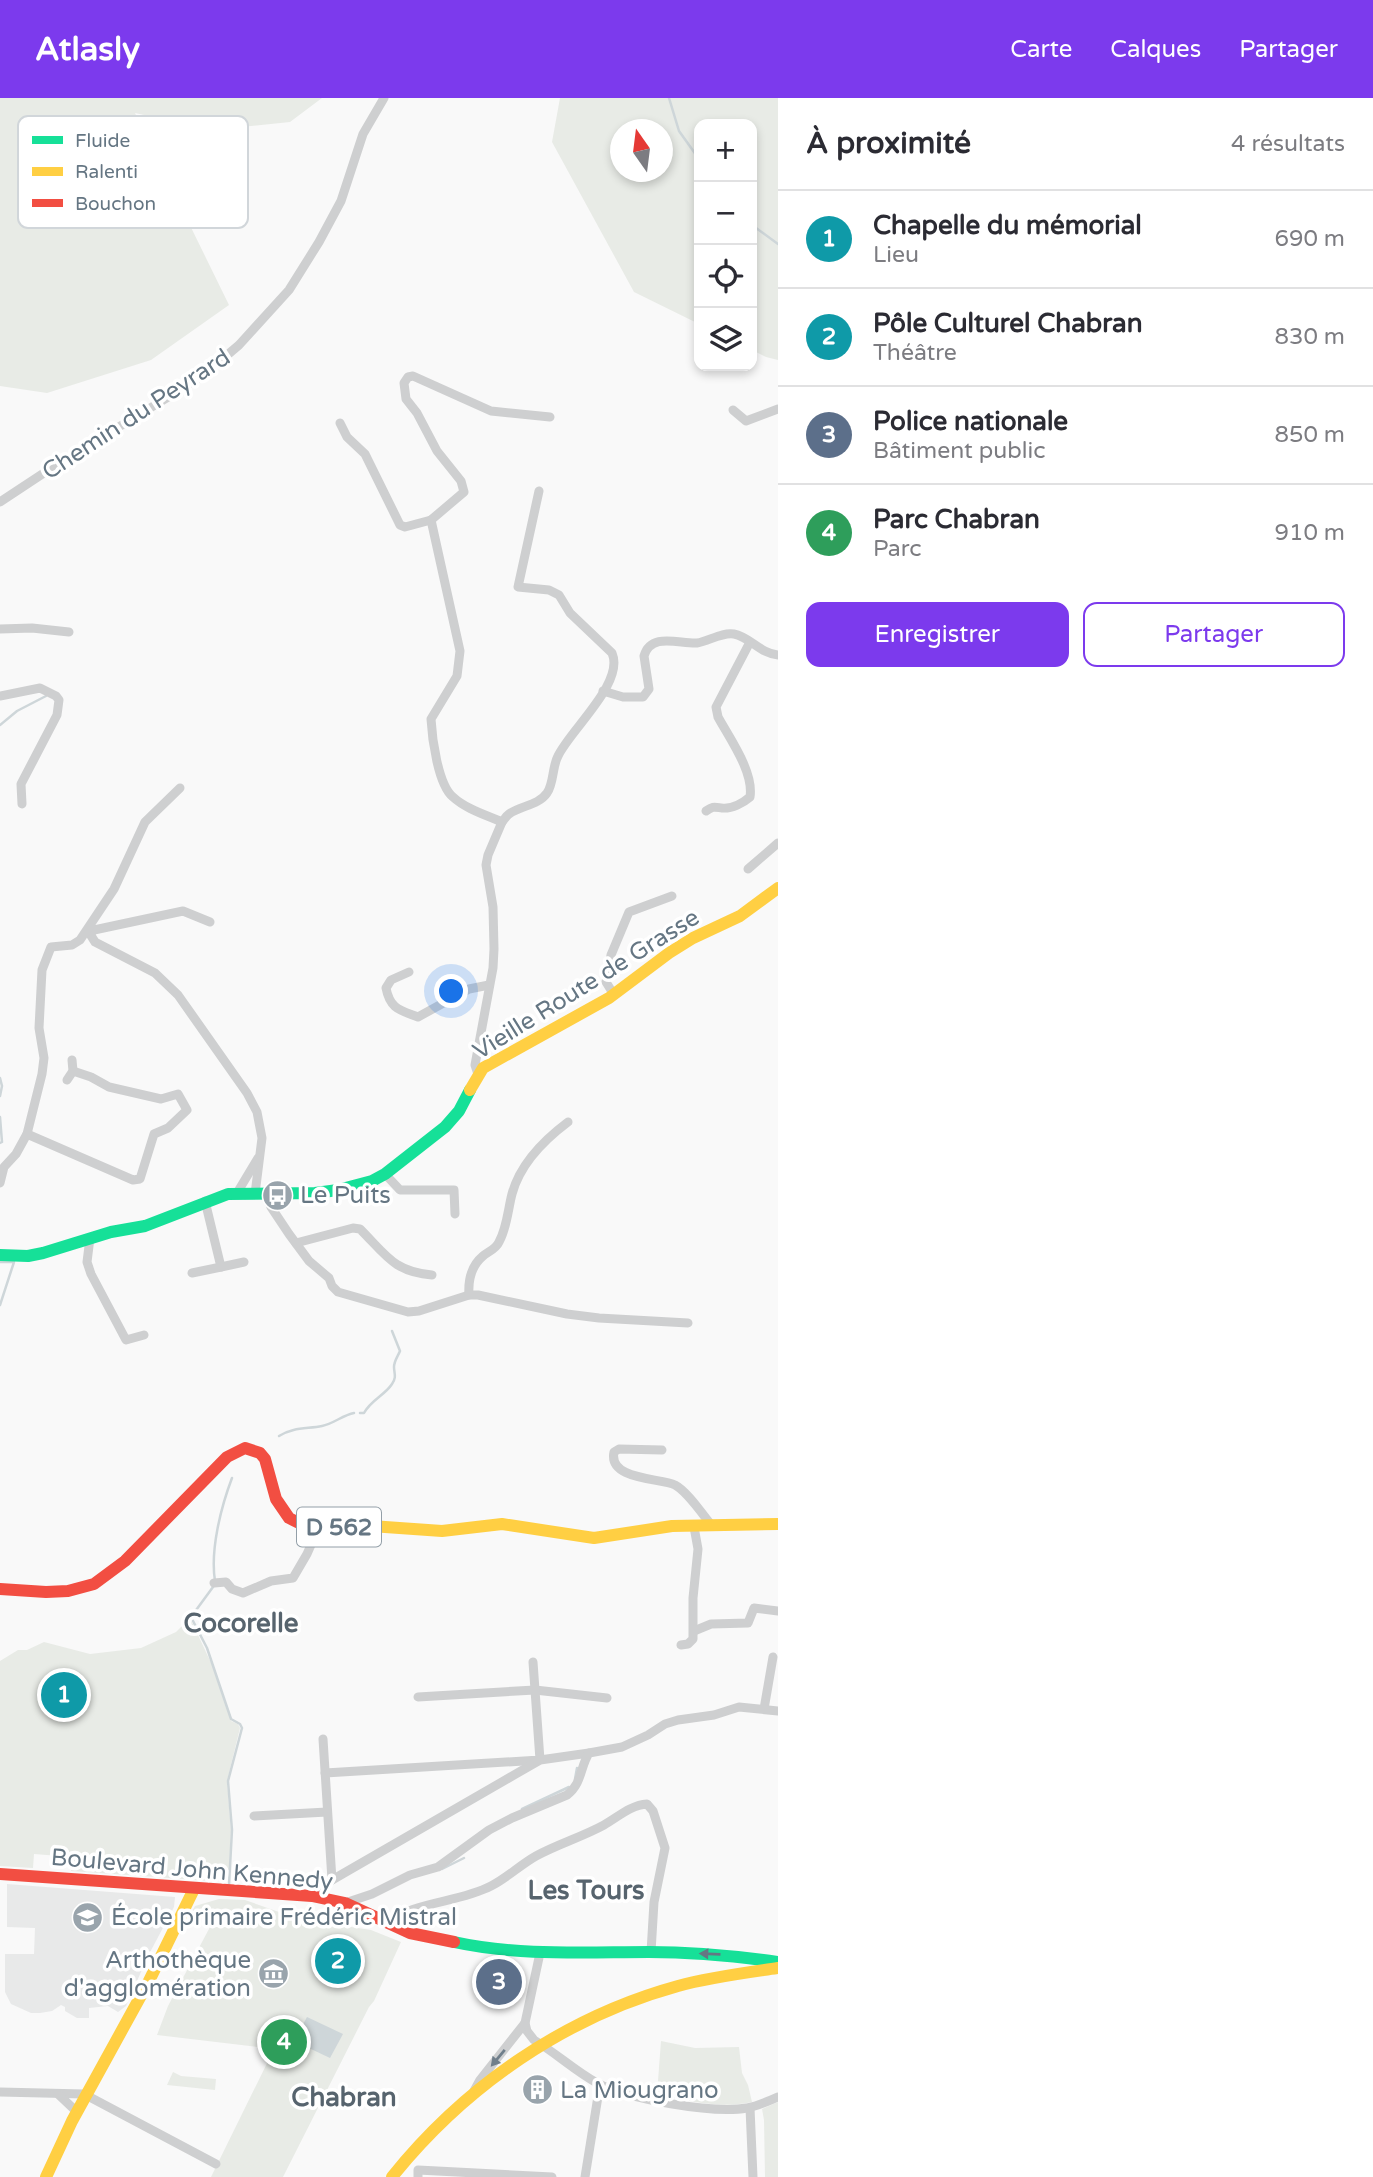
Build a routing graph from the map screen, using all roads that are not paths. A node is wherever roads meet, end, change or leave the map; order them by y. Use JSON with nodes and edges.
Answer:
{"nodes":[{"id":1,"x":384,"y":98,"type":"edge"},
{"id":2,"x":778,"y":409,"type":"edge"},
{"id":3,"x":733,"y":410,"type":"dead end"},
{"id":4,"x":550,"y":417,"type":"dead end"},
{"id":5,"x":340,"y":423,"type":"dead end"},
{"id":6,"x":539,"y":491,"type":"dead end"},
{"id":7,"x":0,"y":502,"type":"edge"},
{"id":8,"x":431,"y":520,"type":"junction"},
{"id":9,"x":0,"y":629,"type":"edge"},
{"id":10,"x":69,"y":632,"type":"dead end"},
{"id":11,"x":750,"y":642,"type":"junction"},
{"id":12,"x":778,"y":655,"type":"edge"},
{"id":13,"x":603,"y":691,"type":"junction"},
{"id":14,"x":0,"y":696,"type":"edge"},
{"id":15,"x":180,"y":788,"type":"dead end"},
{"id":16,"x":22,"y":804,"type":"dead end"},
{"id":17,"x":706,"y":811,"type":"dead end"},
{"id":18,"x":502,"y":822,"type":"junction"},
{"id":19,"x":778,"y":843,"type":"edge"},
{"id":20,"x":748,"y":869,"type":"dead end"},
{"id":21,"x":778,"y":888,"type":"edge"},
{"id":22,"x":672,"y":896,"type":"dead end"},
{"id":23,"x":210,"y":922,"type":"dead end"},
{"id":24,"x":409,"y":972,"type":"dead end"},
{"id":25,"x":489,"y":985,"type":"junction"},
{"id":26,"x":614,"y":995,"type":"junction"},
{"id":27,"x":72,"y":1060,"type":"dead end"},
{"id":28,"x":73,"y":1071,"type":"junction"},
{"id":29,"x":478,"y":1074,"type":"junction"},
{"id":30,"x":67,"y":1080,"type":"dead end"},
{"id":31,"x":568,"y":1122,"type":"dead end"},
{"id":32,"x":27,"y":1134,"type":"junction"},
{"id":33,"x":261,"y":1153,"type":"junction"},
{"id":34,"x":385,"y":1174,"type":"junction"},
{"id":35,"x":0,"y":1183,"type":"edge"},
{"id":36,"x":237,"y":1193,"type":"junction"},
{"id":37,"x":261,"y":1195,"type":"junction"},
{"id":38,"x":205,"y":1201,"type":"junction"},
{"id":39,"x":456,"y":1214,"type":"dead end"},
{"id":40,"x":90,"y":1238,"type":"junction"},
{"id":41,"x":296,"y":1243,"type":"junction"},
{"id":42,"x":0,"y":1255,"type":"edge"},
{"id":43,"x":244,"y":1262,"type":"dead end"},
{"id":44,"x":221,"y":1267,"type":"junction"},
{"id":45,"x":192,"y":1273,"type":"dead end"},
{"id":46,"x":432,"y":1275,"type":"dead end"},
{"id":47,"x":469,"y":1295,"type":"junction"},
{"id":48,"x":688,"y":1324,"type":"dead end"},
{"id":49,"x":144,"y":1335,"type":"dead end"},
{"id":50,"x":662,"y":1450,"type":"dead end"},
{"id":51,"x":778,"y":1524,"type":"edge"},
{"id":52,"x":712,"y":1526,"type":"junction"},
{"id":53,"x":694,"y":1527,"type":"junction"},
{"id":54,"x":318,"y":1529,"type":"junction"},
{"id":55,"x":216,"y":1582,"type":"dead end"},
{"id":56,"x":0,"y":1588,"type":"edge"},
{"id":57,"x":778,"y":1611,"type":"edge"},
{"id":58,"x":694,"y":1631,"type":"junction"},
{"id":59,"x":681,"y":1645,"type":"dead end"},
{"id":60,"x":773,"y":1657,"type":"dead end"},
{"id":61,"x":533,"y":1662,"type":"dead end"},
{"id":62,"x":535,"y":1690,"type":"junction"},
{"id":63,"x":418,"y":1697,"type":"dead end"},
{"id":64,"x":607,"y":1698,"type":"dead end"},
{"id":65,"x":764,"y":1709,"type":"junction"},
{"id":66,"x":778,"y":1711,"type":"edge"},
{"id":67,"x":323,"y":1739,"type":"dead end"},
{"id":68,"x":585,"y":1753,"type":"junction"},
{"id":69,"x":540,"y":1760,"type":"junction"},
{"id":70,"x":325,"y":1773,"type":"junction"},
{"id":71,"x":327,"y":1812,"type":"junction"},
{"id":72,"x":254,"y":1816,"type":"dead end"},
{"id":73,"x":0,"y":1874,"type":"edge"},
{"id":74,"x":332,"y":1880,"type":"junction"},
{"id":75,"x":194,"y":1889,"type":"junction"},
{"id":76,"x":312,"y":1896,"type":"junction"},
{"id":77,"x":348,"y":1905,"type":"junction"},
{"id":78,"x":386,"y":1923,"type":"junction"},
{"id":79,"x":651,"y":1952,"type":"junction"},
{"id":80,"x":540,"y":1953,"type":"junction"},
{"id":81,"x":778,"y":1962,"type":"edge"},
{"id":82,"x":778,"y":1968,"type":"edge"},
{"id":83,"x":525,"y":2022,"type":"junction"},
{"id":84,"x":541,"y":2044,"type":"junction"},
{"id":85,"x":600,"y":2084,"type":"junction"},
{"id":86,"x":0,"y":2092,"type":"edge"},
{"id":87,"x":58,"y":2094,"type":"junction"},
{"id":88,"x":473,"y":2094,"type":"junction"},
{"id":89,"x":87,"y":2095,"type":"junction"},
{"id":90,"x":778,"y":2097,"type":"edge"},
{"id":91,"x":750,"y":2108,"type":"junction"},
{"id":92,"x":77,"y":2112,"type":"junction"},
{"id":93,"x":216,"y":2164,"type":"dead end"},
{"id":94,"x":46,"y":2177,"type":"edge"},
{"id":95,"x":392,"y":2177,"type":"edge"},
{"id":96,"x":418,"y":2177,"type":"edge"},
{"id":97,"x":552,"y":2177,"type":"edge"},
{"id":98,"x":585,"y":2177,"type":"edge"},
{"id":99,"x":753,"y":2177,"type":"edge"}],
"edges":[{"from":1,"to":7,"type":"street","name":"Chemin du Peyrard"},
{"from":2,"to":3,"type":"street"},
{"from":4,"to":8,"type":"street"},
{"from":5,"to":8,"type":"street"},
{"from":6,"to":13,"type":"street"},
{"from":8,"to":18,"type":"street"},
{"from":9,"to":10,"type":"street"},
{"from":11,"to":12,"type":"street"},
{"from":11,"to":13,"type":"street"},
{"from":11,"to":17,"type":"street"},
{"from":13,"to":18,"type":"street"},
{"from":14,"to":16,"type":"street"},
{"from":15,"to":32,"type":"street"},
{"from":18,"to":25,"type":"street"},
{"from":19,"to":20,"type":"street"},
{"from":21,"to":26,"type":"street","name":"Vieille Route de Grasse"},
{"from":22,"to":26,"type":"street"},
{"from":23,"to":33,"type":"street"},
{"from":24,"to":25,"type":"street"},
{"from":25,"to":29,"type":"street"},
{"from":26,"to":29,"type":"street","name":"Vieille Route de Grasse"},
{"from":27,"to":28,"type":"street"},
{"from":28,"to":30,"type":"street"},
{"from":28,"to":32,"type":"street"},
{"from":29,"to":34,"type":"street","name":"Vieille Route de Grasse"},
{"from":31,"to":47,"type":"street"},
{"from":32,"to":35,"type":"street"},
{"from":33,"to":36,"type":"street"},
{"from":33,"to":37,"type":"street"},
{"from":34,"to":37,"type":"street","name":"Vieille Route de Grasse"},
{"from":34,"to":39,"type":"street"},
{"from":36,"to":37,"type":"street","name":"Vieille Route de Grasse"},
{"from":36,"to":38,"type":"street","name":"Vieille Route de Grasse"},
{"from":37,"to":41,"type":"street"},
{"from":38,"to":40,"type":"street","name":"Vieille Route de Grasse"},
{"from":38,"to":44,"type":"street"},
{"from":40,"to":42,"type":"street","name":"Vieille Route de Grasse"},
{"from":40,"to":49,"type":"street"},
{"from":41,"to":46,"type":"street"},
{"from":41,"to":47,"type":"street"},
{"from":43,"to":44,"type":"street"},
{"from":44,"to":45,"type":"street"},
{"from":47,"to":48,"type":"street"},
{"from":50,"to":52,"type":"street"},
{"from":51,"to":52,"type":"street","number":"D 562"},
{"from":52,"to":53,"type":"street","number":"D 562"},
{"from":53,"to":54,"type":"street","number":"D 562"},
{"from":53,"to":58,"type":"street"},
{"from":54,"to":55,"type":"street"},
{"from":54,"to":56,"type":"street","number":"D 562"},
{"from":57,"to":58,"type":"street"},
{"from":58,"to":59,"type":"street"},
{"from":60,"to":65,"type":"street"},
{"from":61,"to":62,"type":"street"},
{"from":62,"to":63,"type":"street"},
{"from":62,"to":64,"type":"street"},
{"from":62,"to":69,"type":"street"},
{"from":65,"to":66,"type":"street"},
{"from":65,"to":68,"type":"street"},
{"from":67,"to":70,"type":"street"},
{"from":68,"to":69,"type":"street"},
{"from":68,"to":77,"type":"street"},
{"from":69,"to":70,"type":"street"},
{"from":69,"to":74,"type":"street"},
{"from":70,"to":71,"type":"street"},
{"from":71,"to":72,"type":"street"},
{"from":71,"to":74,"type":"street"},
{"from":73,"to":75,"type":"street","name":"Boulevard John Kennedy"},
{"from":74,"to":76,"type":"street"},
{"from":75,"to":76,"type":"street","name":"Boulevard John Kennedy"},
{"from":75,"to":89,"type":"street"},
{"from":76,"to":77,"type":"street","name":"Boulevard John Kennedy"},
{"from":77,"to":78,"type":"street","name":"Boulevard John Kennedy"},
{"from":78,"to":79,"type":"street"},
{"from":78,"to":80,"type":"street","name":"Boulevard John Kennedy"},
{"from":79,"to":80,"type":"street","name":"Boulevard John Kennedy"},
{"from":81,"to":79,"type":"street","name":"Boulevard John Kennedy","one_way":true},
{"from":80,"to":83,"type":"street"},
{"from":82,"to":84,"type":"street"},
{"from":83,"to":84,"type":"street"},
{"from":83,"to":88,"type":"street","one_way":true},
{"from":84,"to":85,"type":"street"},
{"from":84,"to":88,"type":"street"},
{"from":85,"to":91,"type":"street"},
{"from":85,"to":98,"type":"street"},
{"from":86,"to":87,"type":"street"},
{"from":87,"to":89,"type":"street"},
{"from":87,"to":92,"type":"street"},
{"from":88,"to":95,"type":"street"},
{"from":89,"to":92,"type":"street"},
{"from":89,"to":93,"type":"street"},
{"from":90,"to":91,"type":"street"},
{"from":91,"to":99,"type":"street"},
{"from":92,"to":94,"type":"street"},
{"from":96,"to":97,"type":"street"}]}
